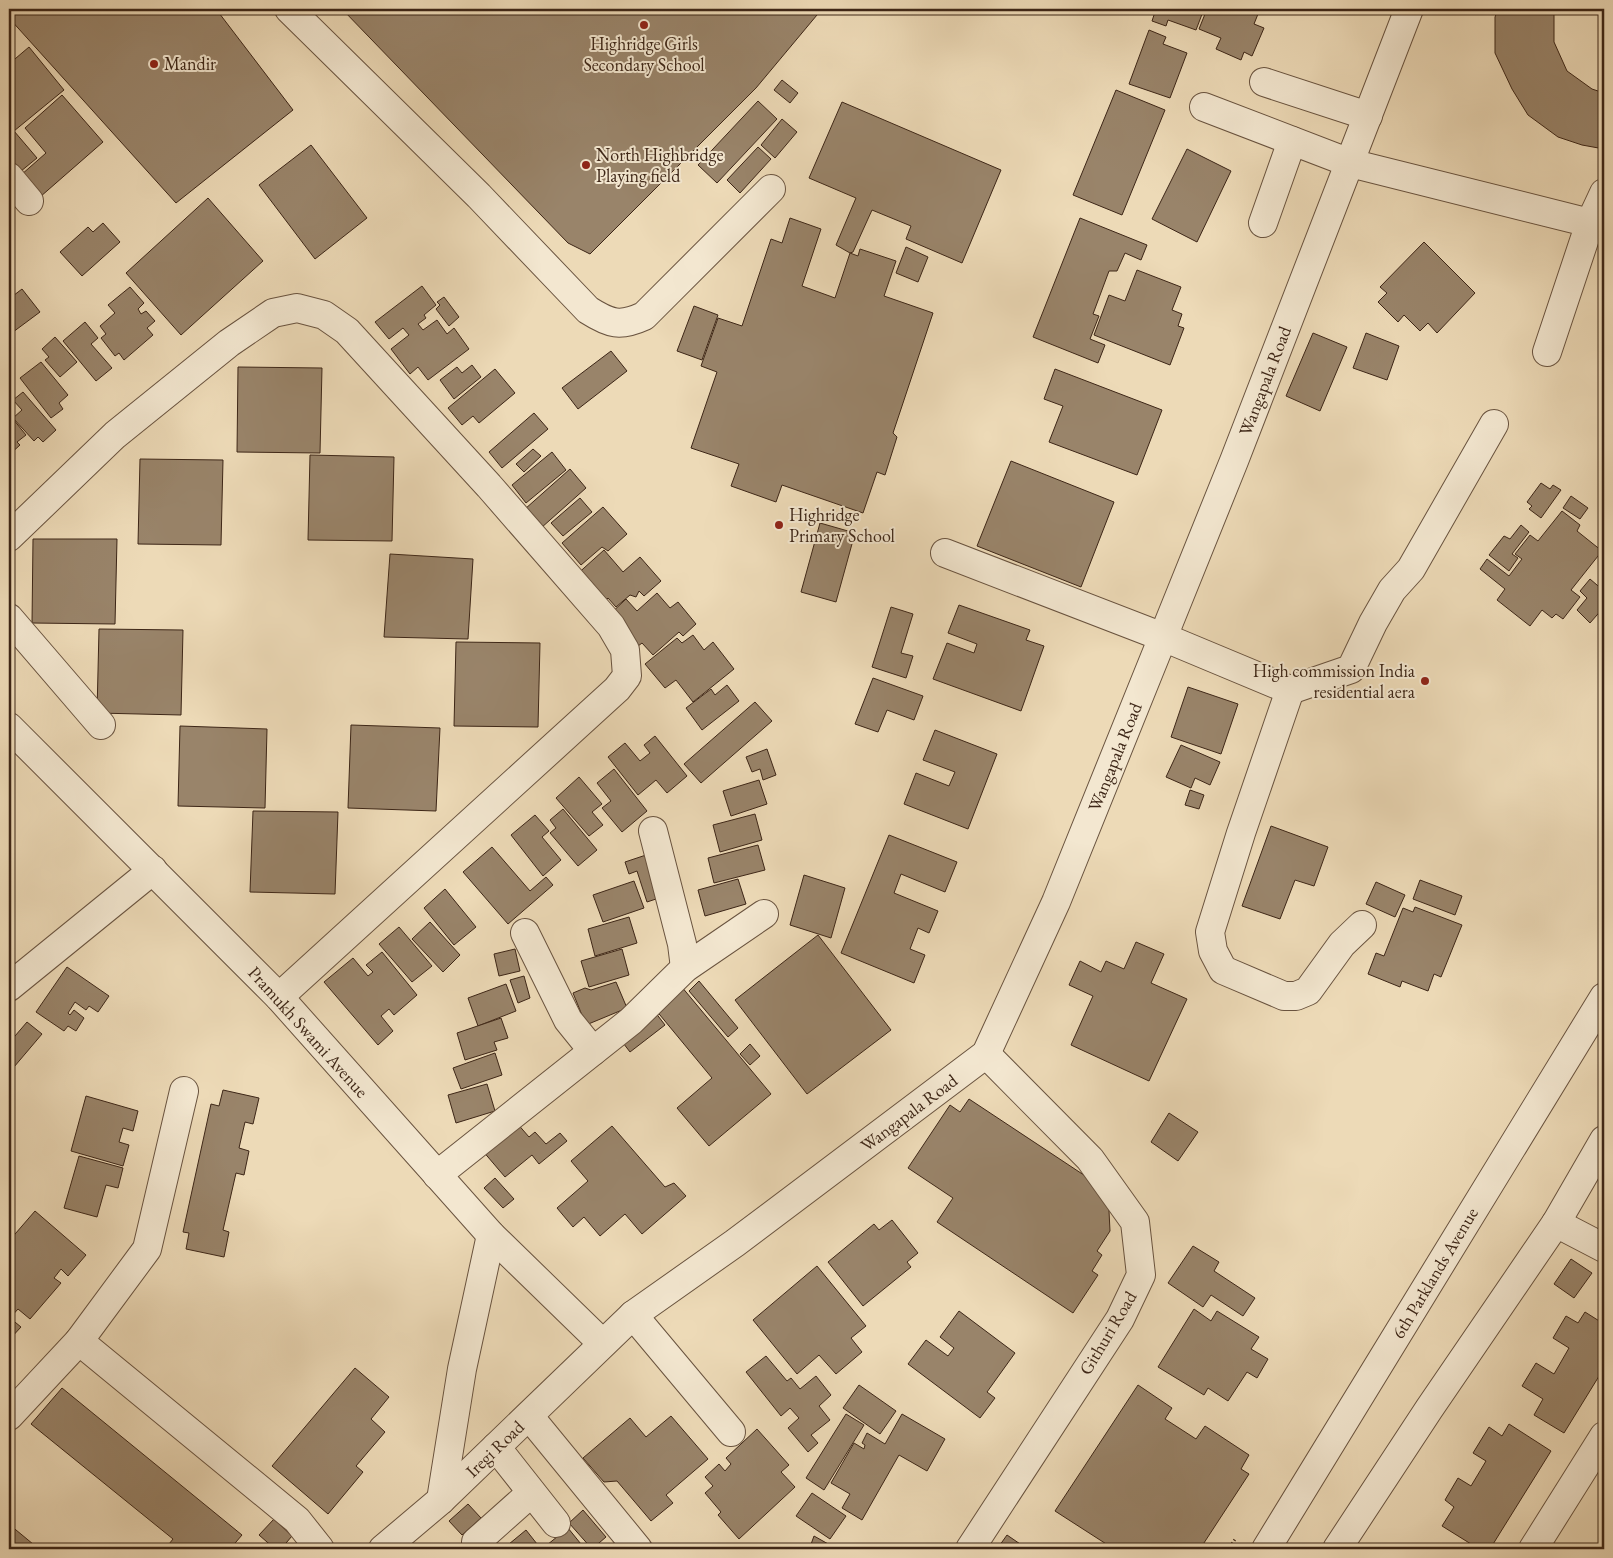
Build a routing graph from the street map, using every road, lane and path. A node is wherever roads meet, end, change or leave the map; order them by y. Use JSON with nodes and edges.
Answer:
{"nodes":[{"id":1,"x":289,"y":9,"type":"edge"},
{"id":2,"x":1410,"y":9,"type":"edge"},
{"id":3,"x":1264,"y":82,"type":"dead end"},
{"id":4,"x":1204,"y":107,"type":"dead end"},
{"id":5,"x":1368,"y":116,"type":"junction"},
{"id":6,"x":1292,"y":141,"type":"junction"},
{"id":7,"x":1350,"y":163,"type":"junction"},
{"id":8,"x":9,"y":177,"type":"edge"},
{"id":9,"x":771,"y":189,"type":"dead end"},
{"id":10,"x":1604,"y":193,"type":"edge"},
{"id":11,"x":29,"y":201,"type":"dead end"},
{"id":12,"x":1590,"y":223,"type":"junction"},
{"id":13,"x":1263,"y":224,"type":"dead end"},
{"id":14,"x":1547,"y":352,"type":"dead end"},
{"id":15,"x":1494,"y":424,"type":"dead end"},
{"id":16,"x":9,"y":536,"type":"edge"},
{"id":17,"x":945,"y":553,"type":"dead end"},
{"id":18,"x":9,"y":618,"type":"edge"},
{"id":19,"x":1163,"y":637,"type":"junction"},
{"id":20,"x":1290,"y":690,"type":"junction"},
{"id":21,"x":101,"y":725,"type":"dead end"},
{"id":22,"x":9,"y":727,"type":"edge"},
{"id":23,"x":653,"y":831,"type":"dead end"},
{"id":24,"x":153,"y":870,"type":"junction"},
{"id":25,"x":764,"y":914,"type":"dead end"},
{"id":26,"x":1362,"y":925,"type":"dead end"},
{"id":27,"x":525,"y":933,"type":"dead end"},
{"id":28,"x":685,"y":968,"type":"junction"},
{"id":29,"x":9,"y":987,"type":"edge"},
{"id":30,"x":279,"y":997,"type":"junction"},
{"id":31,"x":1604,"y":997,"type":"edge"},
{"id":32,"x":593,"y":1051,"type":"junction"},
{"id":33,"x":986,"y":1054,"type":"junction"},
{"id":34,"x":184,"y":1091,"type":"dead end"},
{"id":35,"x":1604,"y":1140,"type":"edge"},
{"id":36,"x":437,"y":1175,"type":"junction"},
{"id":37,"x":1556,"y":1223,"type":"junction"},
{"id":38,"x":491,"y":1235,"type":"junction"},
{"id":39,"x":1604,"y":1248,"type":"edge"},
{"id":40,"x":633,"y":1315,"type":"junction"},
{"id":41,"x":80,"y":1341,"type":"junction"},
{"id":42,"x":602,"y":1343,"type":"junction"},
{"id":43,"x":9,"y":1416,"type":"edge"},
{"id":44,"x":529,"y":1416,"type":"junction"},
{"id":45,"x":731,"y":1432,"type":"dead end"},
{"id":46,"x":1604,"y":1436,"type":"edge"},
{"id":47,"x":496,"y":1447,"type":"junction"},
{"id":48,"x":531,"y":1493,"type":"junction"},
{"id":49,"x":441,"y":1500,"type":"junction"},
{"id":50,"x":556,"y":1523,"type":"dead end"},
{"id":51,"x":476,"y":1542,"type":"dead end"},
{"id":52,"x":320,"y":1549,"type":"edge"},
{"id":53,"x":383,"y":1549,"type":"edge"},
{"id":54,"x":638,"y":1549,"type":"edge"},
{"id":55,"x":970,"y":1549,"type":"edge"},
{"id":56,"x":1266,"y":1549,"type":"edge"},
{"id":57,"x":1337,"y":1549,"type":"edge"},
{"id":58,"x":1533,"y":1549,"type":"edge"}],
"edges":[{"from":1,"to":9,"type":"street"},
{"from":2,"to":5,"type":"street","name":"Wangapala Road"},
{"from":3,"to":5,"type":"street"},
{"from":4,"to":6,"type":"street"},
{"from":5,"to":7,"type":"street","name":"Wangapala Road"},
{"from":6,"to":7,"type":"street"},
{"from":6,"to":13,"type":"street"},
{"from":7,"to":12,"type":"street"},
{"from":7,"to":19,"type":"street","name":"Wangapala Road"},
{"from":8,"to":11,"type":"street"},
{"from":10,"to":12,"type":"street"},
{"from":12,"to":14,"type":"street"},
{"from":15,"to":20,"type":"street"},
{"from":16,"to":30,"type":"street"},
{"from":17,"to":19,"type":"street"},
{"from":18,"to":21,"type":"street"},
{"from":19,"to":20,"type":"street"},
{"from":19,"to":33,"type":"street","name":"Wangapala Road"},
{"from":20,"to":26,"type":"street"},
{"from":22,"to":24,"type":"street","name":"Pramukh Swami Avenue"},
{"from":23,"to":28,"type":"street"},
{"from":24,"to":29,"type":"street"},
{"from":24,"to":30,"type":"street","name":"Pramukh Swami Avenue"},
{"from":25,"to":28,"type":"street"},
{"from":27,"to":32,"type":"street"},
{"from":28,"to":32,"type":"street"},
{"from":30,"to":36,"type":"street","name":"Pramukh Swami Avenue"},
{"from":31,"to":56,"type":"street","name":"6th Parklands Avenue"},
{"from":32,"to":36,"type":"street"},
{"from":33,"to":40,"type":"street","name":"Wangapala Road"},
{"from":33,"to":55,"type":"street","name":"Githuri Road"},
{"from":34,"to":41,"type":"street"},
{"from":35,"to":37,"type":"street"},
{"from":36,"to":38,"type":"street","name":"Pramukh Swami Avenue"},
{"from":37,"to":39,"type":"street"},
{"from":37,"to":57,"type":"street"},
{"from":38,"to":42,"type":"street","name":"Pramukh Swami Avenue"},
{"from":38,"to":49,"type":"street"},
{"from":40,"to":42,"type":"street","name":"Wangapala Road"},
{"from":40,"to":45,"type":"street"},
{"from":41,"to":43,"type":"street"},
{"from":41,"to":52,"type":"street"},
{"from":42,"to":44,"type":"street","name":"Iregi Road"},
{"from":44,"to":47,"type":"street","name":"Iregi Road"},
{"from":44,"to":54,"type":"street"},
{"from":46,"to":58,"type":"street"},
{"from":47,"to":48,"type":"street"},
{"from":47,"to":49,"type":"street","name":"Iregi Road"},
{"from":48,"to":50,"type":"street"},
{"from":48,"to":51,"type":"street"},
{"from":49,"to":53,"type":"street","name":"Iregi Road"}]}
